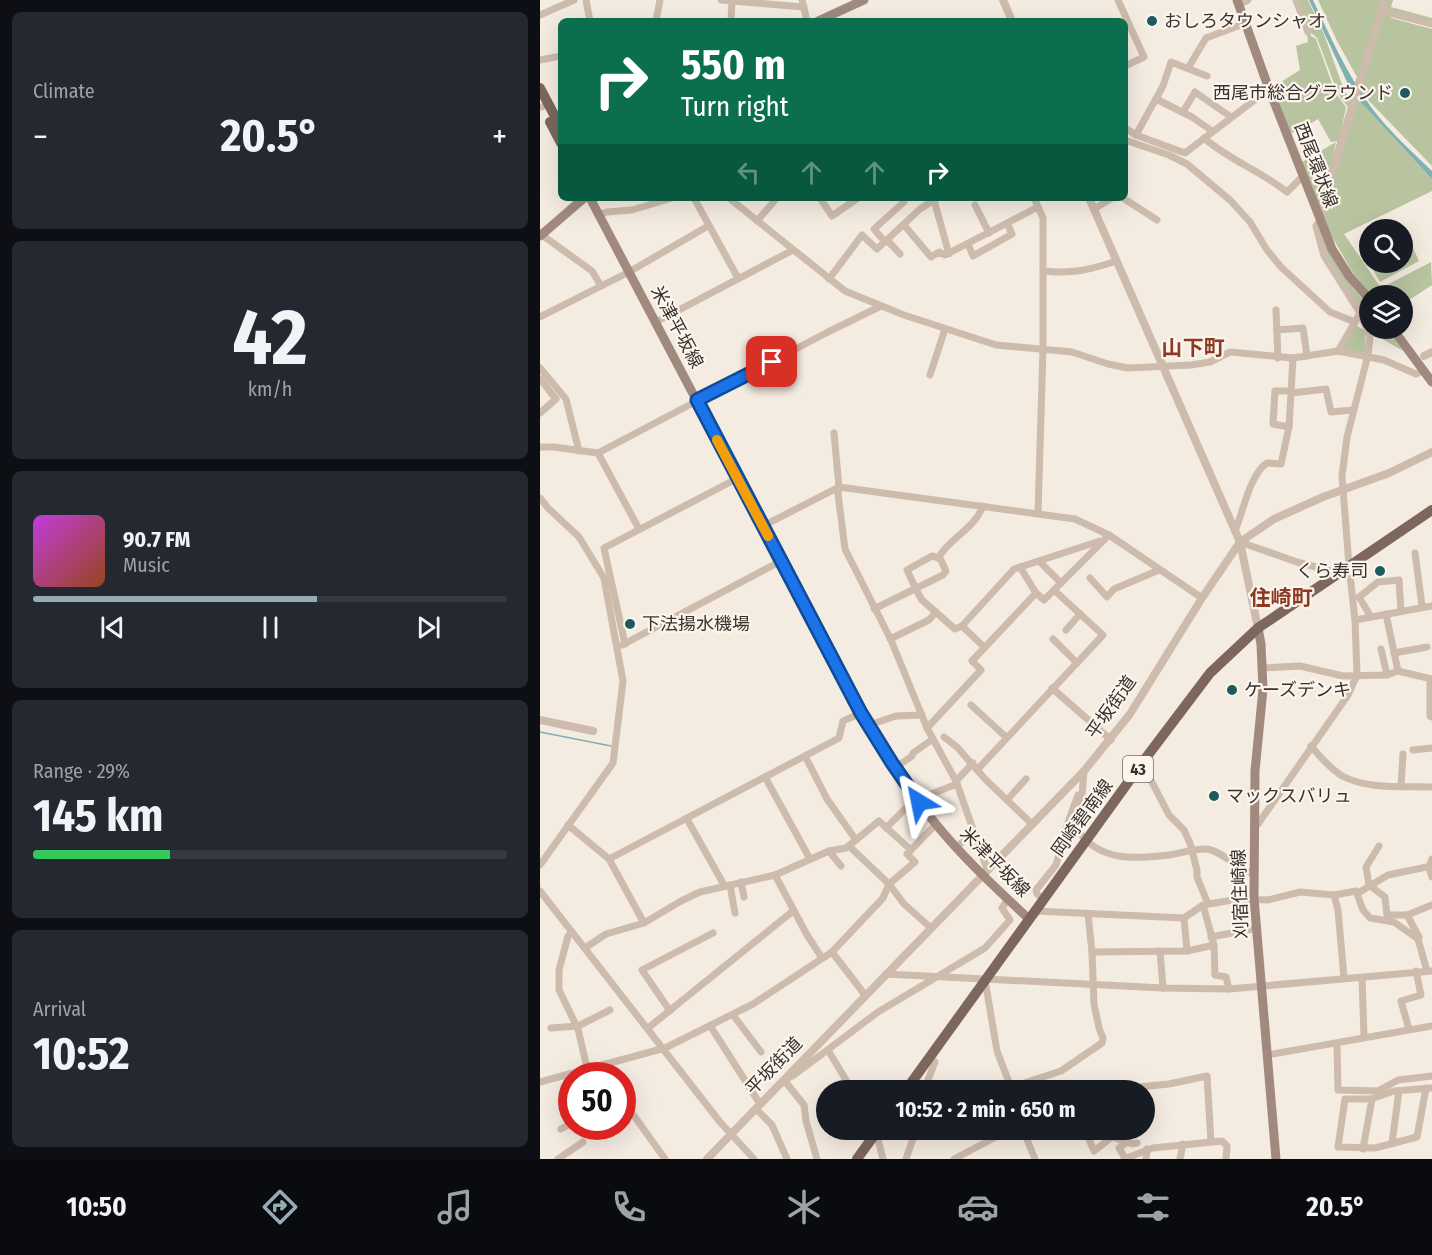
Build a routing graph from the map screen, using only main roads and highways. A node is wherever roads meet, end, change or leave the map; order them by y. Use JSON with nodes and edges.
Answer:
{"nodes":[{"id":1,"x":864,"y":0,"type":"edge"},
{"id":2,"x":1237,"y":2,"type":"edge"},
{"id":3,"x":825,"y":18,"type":"edge"},
{"id":4,"x":540,"y":88,"type":"edge"},
{"id":5,"x":541,"y":106,"type":"edge"},
{"id":6,"x":557,"y":113,"type":"edge"},
{"id":7,"x":558,"y":137,"type":"edge"},
{"id":8,"x":581,"y":201,"type":"edge"},
{"id":9,"x":591,"y":201,"type":"edge"},
{"id":10,"x":541,"y":236,"type":"edge"},
{"id":11,"x":1359,"y":287,"type":"edge"},
{"id":12,"x":1405,"y":339,"type":"edge"},
{"id":13,"x":1424,"y":356,"type":"edge"},
{"id":14,"x":1432,"y":382,"type":"edge"},
{"id":15,"x":1432,"y":510,"type":"edge"},
{"id":16,"x":1258,"y":628,"type":"junction"},
{"id":17,"x":1032,"y":915,"type":"junction"},
{"id":18,"x":914,"y":1080,"type":"edge"},
{"id":19,"x":869,"y":1140,"type":"edge"},
{"id":20,"x":857,"y":1159,"type":"edge"},
{"id":21,"x":1276,"y":1159,"type":"edge"}],
"edges":[{"from":1,"to":3,"type":"main road"},
{"from":2,"to":11,"type":"main road","name":"西尾環状線"},
{"from":4,"to":6,"type":"main road"},
{"from":5,"to":7,"type":"main road"},
{"from":8,"to":10,"type":"main road"},
{"from":9,"to":17,"type":"main road","name":"米津平坂線"},
{"from":12,"to":13,"type":"main road"},
{"from":13,"to":14,"type":"main road"},
{"from":15,"to":16,"type":"main road","name":"岡崎碧南線","number":"43"},
{"from":16,"to":17,"type":"main road","name":"岡崎碧南線","number":"43"},
{"from":16,"to":21,"type":"main road","name":"刈宿住崎線"},
{"from":17,"to":18,"type":"main road","name":"岡崎碧南線","number":"43"},
{"from":19,"to":20,"type":"main road"}]}
